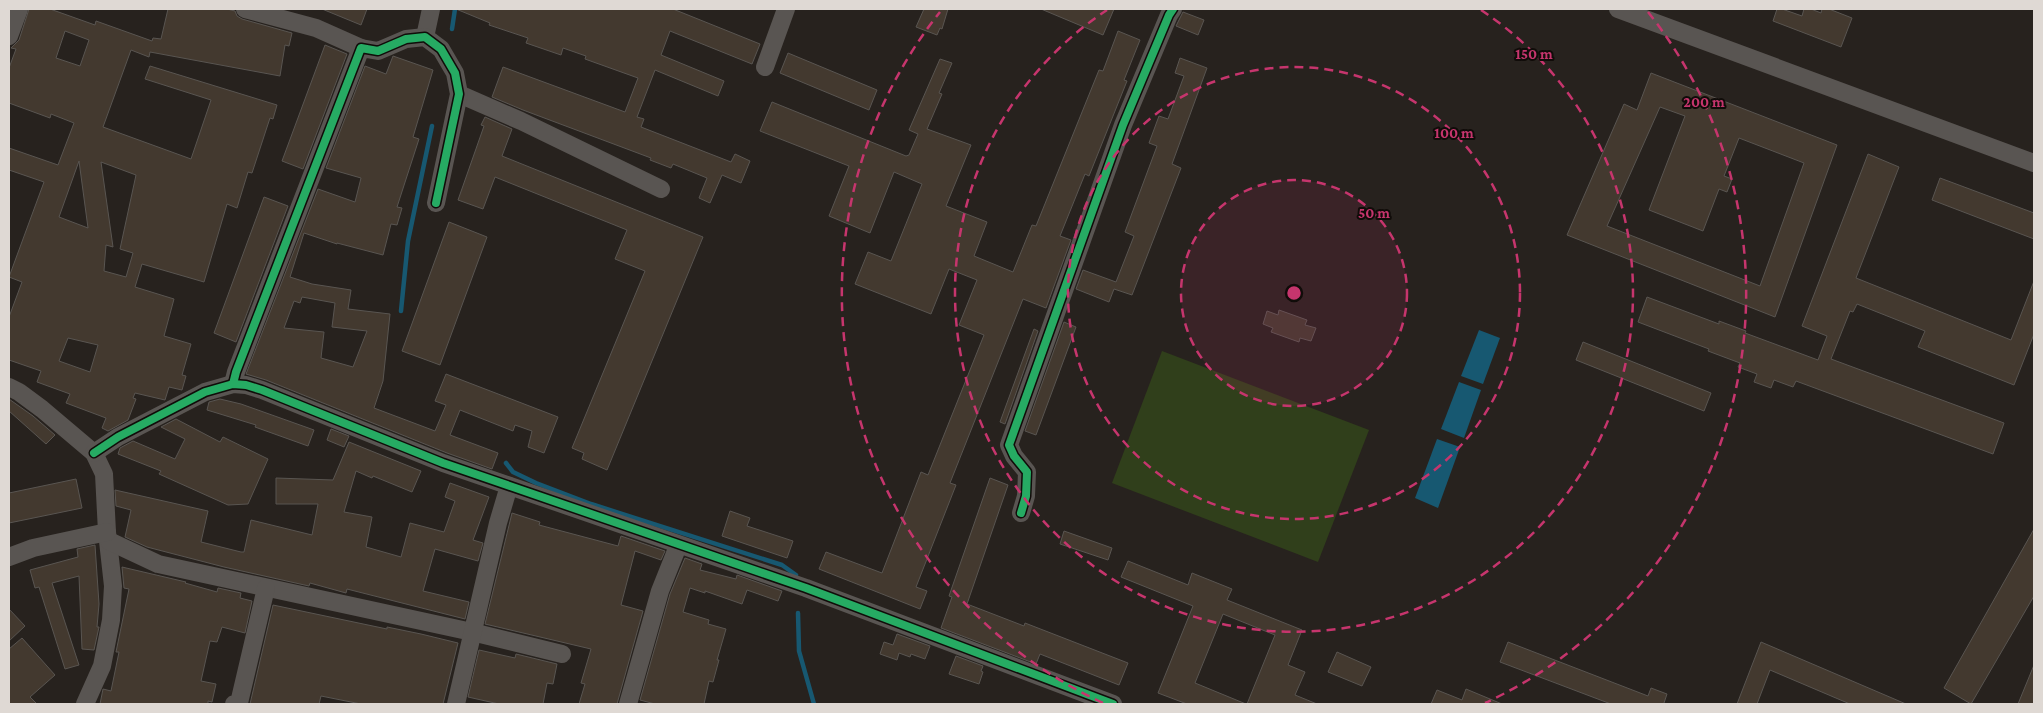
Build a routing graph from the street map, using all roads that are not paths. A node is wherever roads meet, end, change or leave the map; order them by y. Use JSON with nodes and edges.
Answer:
{"nodes":[{"id":1,"x":19,"y":9,"type":"edge"},
{"id":2,"x":245,"y":9,"type":"edge"},
{"id":3,"x":431,"y":9,"type":"edge"},
{"id":4,"x":786,"y":9,"type":"edge"},
{"id":5,"x":1173,"y":9,"type":"edge"},
{"id":6,"x":1618,"y":9,"type":"edge"},
{"id":7,"x":9,"y":36,"type":"edge"},
{"id":8,"x":425,"y":38,"type":"junction"},
{"id":9,"x":361,"y":48,"type":"junction"},
{"id":10,"x":765,"y":66,"type":"dead end"},
{"id":11,"x":459,"y":94,"type":"junction"},
{"id":12,"x":2034,"y":163,"type":"edge"},
{"id":13,"x":661,"y":189,"type":"dead end"},
{"id":14,"x":436,"y":203,"type":"dead end"},
{"id":15,"x":233,"y":384,"type":"junction"},
{"id":16,"x":9,"y":387,"type":"edge"},
{"id":17,"x":94,"y":453,"type":"junction"},
{"id":18,"x":509,"y":486,"type":"junction"},
{"id":19,"x":1021,"y":513,"type":"dead end"},
{"id":20,"x":108,"y":536,"type":"junction"},
{"id":21,"x":678,"y":546,"type":"junction"},
{"id":22,"x":9,"y":556,"type":"edge"},
{"id":23,"x":266,"y":588,"type":"junction"},
{"id":24,"x":472,"y":632,"type":"junction"},
{"id":25,"x":562,"y":654,"type":"dead end"},
{"id":26,"x":85,"y":704,"type":"edge"},
{"id":27,"x":234,"y":704,"type":"edge"},
{"id":28,"x":456,"y":704,"type":"edge"},
{"id":29,"x":628,"y":704,"type":"edge"},
{"id":30,"x":1113,"y":704,"type":"edge"}],
"edges":[{"from":1,"to":7,"type":"street"},
{"from":2,"to":9,"type":"street"},
{"from":3,"to":8,"type":"street"},
{"from":4,"to":10,"type":"street"},
{"from":5,"to":19,"type":"street"},
{"from":6,"to":12,"type":"street"},
{"from":8,"to":9,"type":"street"},
{"from":8,"to":11,"type":"street"},
{"from":9,"to":15,"type":"street"},
{"from":11,"to":13,"type":"street"},
{"from":11,"to":14,"type":"street"},
{"from":15,"to":17,"type":"street"},
{"from":15,"to":18,"type":"street"},
{"from":16,"to":17,"type":"street"},
{"from":17,"to":20,"type":"street"},
{"from":18,"to":21,"type":"street"},
{"from":18,"to":24,"type":"street"},
{"from":20,"to":22,"type":"street"},
{"from":20,"to":23,"type":"street"},
{"from":20,"to":26,"type":"street"},
{"from":21,"to":29,"type":"street"},
{"from":21,"to":30,"type":"street"},
{"from":23,"to":24,"type":"street"},
{"from":23,"to":27,"type":"street"},
{"from":24,"to":25,"type":"street"},
{"from":24,"to":28,"type":"street"}]}
